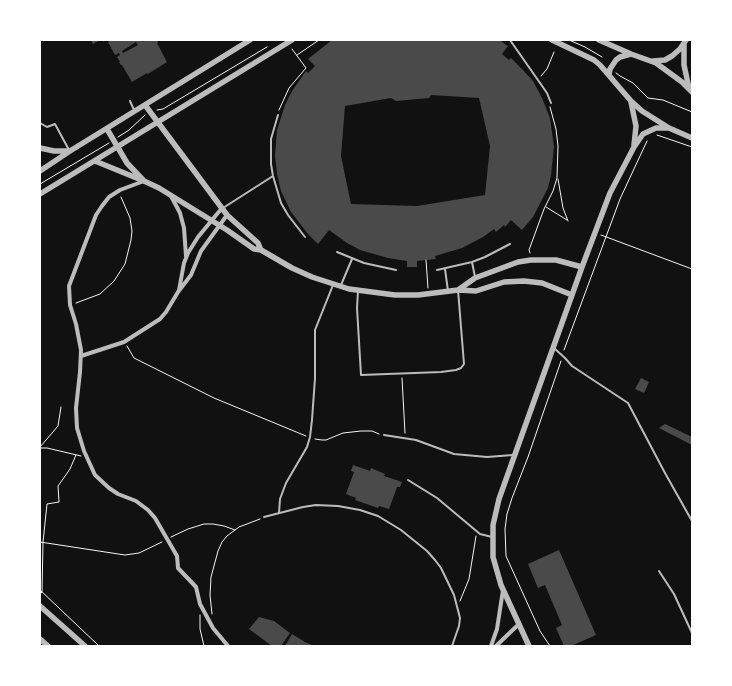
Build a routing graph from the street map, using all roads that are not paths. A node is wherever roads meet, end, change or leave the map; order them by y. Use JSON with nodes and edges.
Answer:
{"nodes":[{"id":1,"x":250,"y":40,"type":"edge"},
{"id":2,"x":510,"y":40,"type":"edge"},
{"id":3,"x":552,"y":40,"type":"edge"},
{"id":4,"x":599,"y":40,"type":"edge"},
{"id":5,"x":290,"y":42,"type":"edge"},
{"id":6,"x":685,"y":42,"type":"edge"},
{"id":7,"x":631,"y":54,"type":"junction"},
{"id":8,"x":653,"y":61,"type":"junction"},
{"id":9,"x":609,"y":75,"type":"junction"},
{"id":10,"x":690,"y":90,"type":"edge"},
{"id":11,"x":130,"y":101,"type":"dead end"},
{"id":12,"x":631,"y":101,"type":"junction"},
{"id":13,"x":551,"y":103,"type":"road end"},
{"id":14,"x":145,"y":105,"type":"junction"},
{"id":15,"x":135,"y":111,"type":"junction"},
{"id":16,"x":278,"y":115,"type":"road end"},
{"id":17,"x":40,"y":123,"type":"edge"},
{"id":18,"x":158,"y":123,"type":"junction"},
{"id":19,"x":669,"y":128,"type":"junction"},
{"id":20,"x":107,"y":129,"type":"junction"},
{"id":21,"x":689,"y":135,"type":"edge"},
{"id":22,"x":692,"y":138,"type":"edge"},
{"id":23,"x":118,"y":147,"type":"junction"},
{"id":24,"x":634,"y":147,"type":"junction"},
{"id":25,"x":40,"y":148,"type":"edge"},
{"id":26,"x":70,"y":151,"type":"junction"},
{"id":27,"x":95,"y":161,"type":"junction"},
{"id":28,"x":40,"y":171,"type":"edge"},
{"id":29,"x":273,"y":176,"type":"junction"},
{"id":30,"x":144,"y":181,"type":"junction"},
{"id":31,"x":40,"y":194,"type":"edge"},
{"id":32,"x":171,"y":196,"type":"junction"},
{"id":33,"x":222,"y":208,"type":"junction"},
{"id":34,"x":227,"y":215,"type":"junction"},
{"id":35,"x":211,"y":221,"type":"junction"},
{"id":36,"x":220,"y":226,"type":"junction"},
{"id":37,"x":305,"y":237,"type":"dead end"},
{"id":38,"x":510,"y":244,"type":"dead end"},
{"id":39,"x":261,"y":250,"type":"junction"},
{"id":40,"x":337,"y":252,"type":"dead end"},
{"id":41,"x":186,"y":258,"type":"junction"},
{"id":42,"x":352,"y":259,"type":"junction"},
{"id":43,"x":472,"y":262,"type":"junction"},
{"id":44,"x":582,"y":267,"type":"junction"},
{"id":45,"x":445,"y":269,"type":"junction"},
{"id":46,"x":396,"y":270,"type":"dead end"},
{"id":47,"x":438,"y":270,"type":"dead end"},
{"id":48,"x":475,"y":278,"type":"junction"},
{"id":49,"x":334,"y":284,"type":"junction"},
{"id":50,"x":341,"y":286,"type":"junction"},
{"id":51,"x":358,"y":290,"type":"junction"},
{"id":52,"x":458,"y":290,"type":"junction"},
{"id":53,"x":178,"y":292,"type":"junction"},
{"id":54,"x":448,"y":292,"type":"junction"},
{"id":55,"x":572,"y":295,"type":"junction"},
{"id":56,"x":553,"y":348,"type":"junction"},
{"id":57,"x":80,"y":356,"type":"junction"},
{"id":58,"x":384,"y":435,"type":"road end"},
{"id":59,"x":514,"y":455,"type":"junction"},
{"id":60,"x":408,"y":480,"type":"dead end"},
{"id":61,"x":280,"y":513,"type":"junction"},
{"id":62,"x":264,"y":517,"type":"road end"},
{"id":63,"x":692,"y":521,"type":"edge"},
{"id":64,"x":492,"y":537,"type":"junction"},
{"id":65,"x":659,"y":571,"type":"dead end"},
{"id":66,"x":503,"y":590,"type":"junction"},
{"id":67,"x":40,"y":606,"type":"edge"},
{"id":68,"x":519,"y":624,"type":"junction"},
{"id":69,"x":692,"y":633,"type":"edge"},
{"id":70,"x":40,"y":639,"type":"edge"},
{"id":71,"x":79,"y":643,"type":"edge"},
{"id":72,"x":48,"y":646,"type":"edge"},
{"id":73,"x":85,"y":646,"type":"edge"},
{"id":74,"x":228,"y":646,"type":"edge"},
{"id":75,"x":452,"y":646,"type":"edge"},
{"id":76,"x":491,"y":646,"type":"edge"},
{"id":77,"x":496,"y":646,"type":"edge"},
{"id":78,"x":529,"y":646,"type":"edge"}],
"edges":[{"from":1,"to":14,"type":"street"},
{"from":2,"to":13,"type":"lane"},
{"from":3,"to":9,"type":"street"},
{"from":4,"to":7,"type":"street"},
{"from":5,"to":18,"type":"street"},
{"from":6,"to":8,"type":"street"},
{"from":6,"to":10,"type":"street"},
{"from":7,"to":8,"type":"street"},
{"from":7,"to":9,"type":"street"},
{"from":8,"to":10,"type":"street"},
{"from":9,"to":12,"type":"street"},
{"from":11,"to":15,"type":"lane"},
{"from":12,"to":19,"type":"street"},
{"from":12,"to":24,"type":"street"},
{"from":14,"to":15,"type":"street"},
{"from":14,"to":18,"type":"street"},
{"from":15,"to":20,"type":"street"},
{"from":16,"to":29,"type":"lane"},
{"from":17,"to":26,"type":"lane"},
{"from":18,"to":23,"type":"street"},
{"from":18,"to":33,"type":"street"},
{"from":19,"to":21,"type":"street"},
{"from":19,"to":24,"type":"street"},
{"from":20,"to":23,"type":"street"},
{"from":20,"to":26,"type":"street"},
{"from":21,"to":22,"type":"street"},
{"from":23,"to":27,"type":"street"},
{"from":23,"to":30,"type":"street"},
{"from":24,"to":44,"type":"street"},
{"from":25,"to":26,"type":"street"},
{"from":26,"to":28,"type":"street"},
{"from":27,"to":30,"type":"street"},
{"from":27,"to":31,"type":"street"},
{"from":29,"to":33,"type":"lane"},
{"from":29,"to":37,"type":"lane"},
{"from":30,"to":32,"type":"street"},
{"from":30,"to":57,"type":"street"},
{"from":32,"to":35,"type":"street"},
{"from":32,"to":41,"type":"street"},
{"from":33,"to":34,"type":"street"},
{"from":33,"to":35,"type":"street"},
{"from":34,"to":36,"type":"street"},
{"from":34,"to":39,"type":"street"},
{"from":35,"to":36,"type":"street"},
{"from":35,"to":41,"type":"street"},
{"from":36,"to":39,"type":"street"},
{"from":36,"to":53,"type":"street"},
{"from":38,"to":43,"type":"lane"},
{"from":39,"to":49,"type":"street"},
{"from":40,"to":42,"type":"lane"},
{"from":41,"to":53,"type":"street"},
{"from":42,"to":46,"type":"lane"},
{"from":42,"to":50,"type":"lane"},
{"from":43,"to":45,"type":"lane"},
{"from":43,"to":48,"type":"lane"},
{"from":44,"to":48,"type":"street"},
{"from":44,"to":55,"type":"street"},
{"from":45,"to":47,"type":"lane"},
{"from":45,"to":54,"type":"lane"},
{"from":48,"to":52,"type":"street"},
{"from":49,"to":50,"type":"street"},
{"from":49,"to":61,"type":"lane"},
{"from":50,"to":51,"type":"street"},
{"from":51,"to":52,"type":"lane"},
{"from":51,"to":54,"type":"street"},
{"from":52,"to":54,"type":"street"},
{"from":52,"to":55,"type":"street"},
{"from":53,"to":57,"type":"street"},
{"from":55,"to":56,"type":"street"},
{"from":56,"to":59,"type":"street"},
{"from":56,"to":63,"type":"lane"},
{"from":57,"to":74,"type":"street"},
{"from":58,"to":59,"type":"lane"},
{"from":59,"to":64,"type":"street"},
{"from":60,"to":64,"type":"lane"},
{"from":61,"to":62,"type":"lane"},
{"from":61,"to":75,"type":"lane"},
{"from":64,"to":66,"type":"street"},
{"from":65,"to":69,"type":"lane"},
{"from":66,"to":68,"type":"street"},
{"from":66,"to":76,"type":"street"},
{"from":67,"to":71,"type":"street"},
{"from":68,"to":77,"type":"street"},
{"from":68,"to":78,"type":"street"},
{"from":70,"to":72,"type":"street"},
{"from":71,"to":73,"type":"street"}]}
